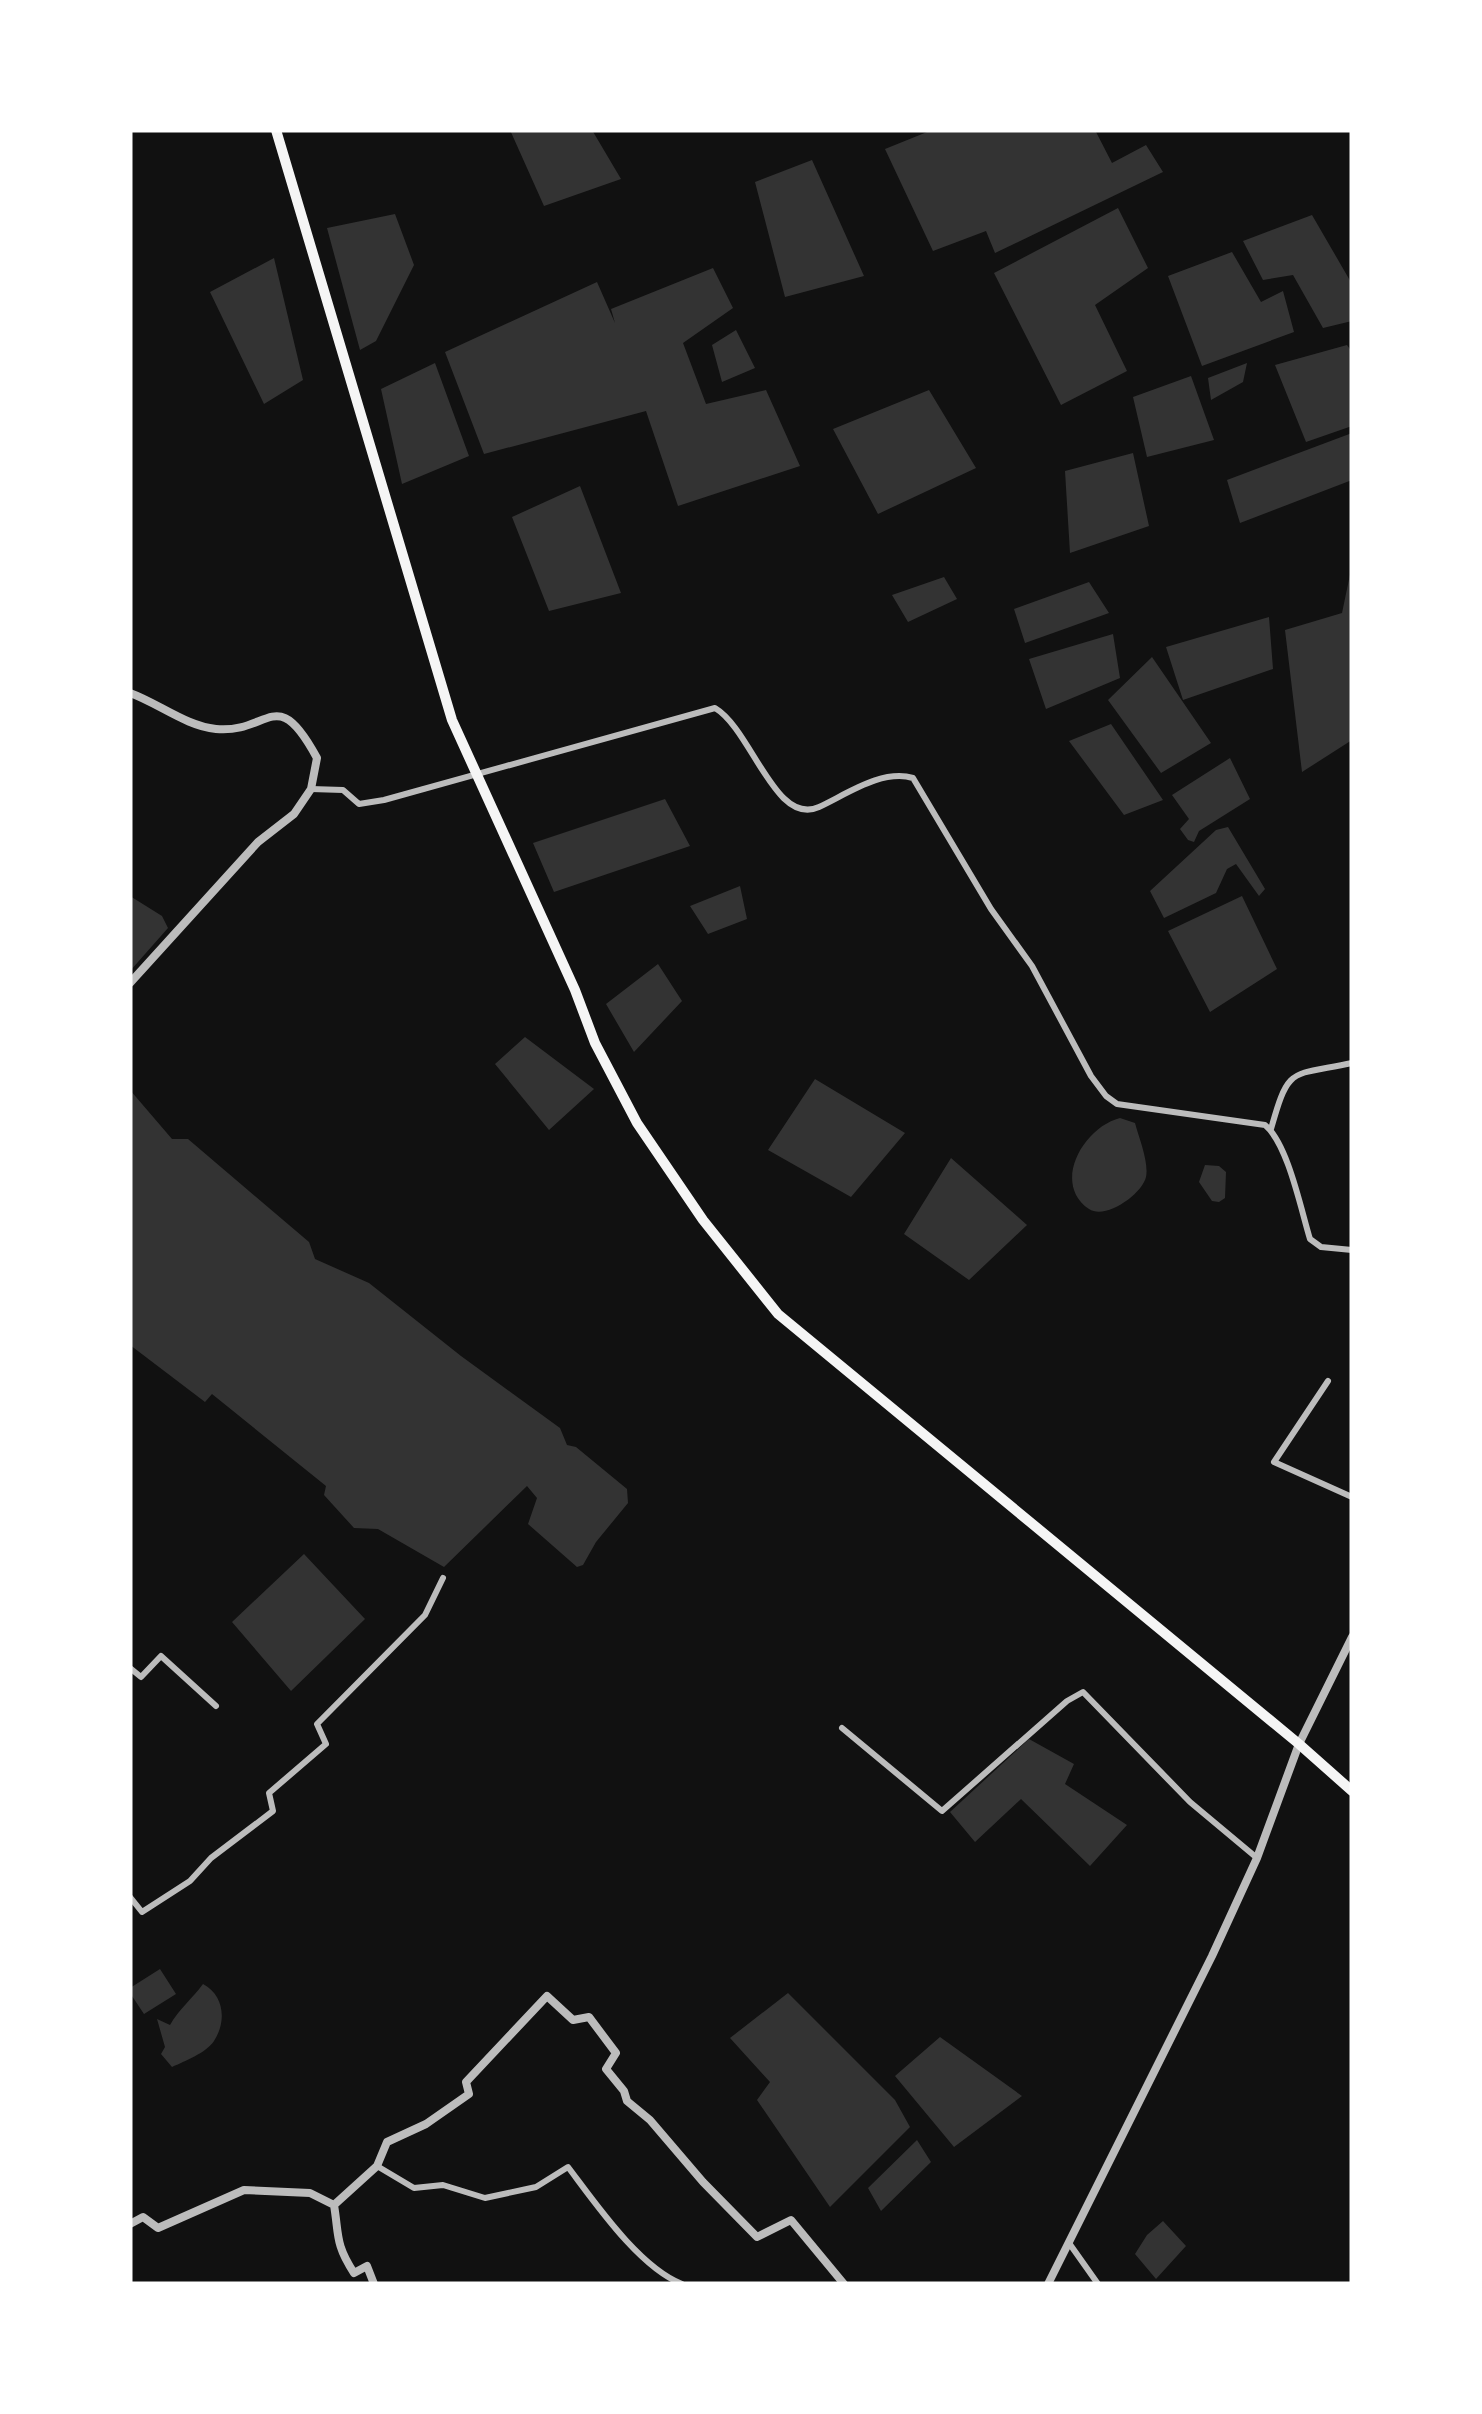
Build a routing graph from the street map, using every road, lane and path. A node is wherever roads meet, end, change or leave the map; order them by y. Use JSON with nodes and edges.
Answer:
{"nodes":[{"id":1,"x":276,"y":130,"type":"edge"},
{"id":2,"x":130,"y":693,"type":"edge"},
{"id":3,"x":478,"y":774,"type":"junction"},
{"id":4,"x":311,"y":789,"type":"junction"},
{"id":5,"x":130,"y":983,"type":"edge"},
{"id":6,"x":1352,"y":1062,"type":"edge"},
{"id":7,"x":1271,"y":1129,"type":"junction"},
{"id":8,"x":1352,"y":1250,"type":"edge"},
{"id":9,"x":1328,"y":1382,"type":"dead end"},
{"id":10,"x":1352,"y":1496,"type":"edge"},
{"id":11,"x":443,"y":1578,"type":"dead end"},
{"id":12,"x":1352,"y":1638,"type":"edge"},
{"id":13,"x":130,"y":1668,"type":"edge"},
{"id":14,"x":216,"y":1706,"type":"dead end"},
{"id":15,"x":842,"y":1728,"type":"dead end"},
{"id":16,"x":1300,"y":1744,"type":"junction"},
{"id":17,"x":1352,"y":1792,"type":"edge"},
{"id":18,"x":1257,"y":1858,"type":"junction"},
{"id":19,"x":130,"y":1897,"type":"edge"},
{"id":20,"x":377,"y":2166,"type":"junction"},
{"id":21,"x":334,"y":2205,"type":"junction"},
{"id":22,"x":130,"y":2224,"type":"edge"},
{"id":23,"x":1069,"y":2243,"type":"junction"},
{"id":24,"x":374,"y":2284,"type":"edge"},
{"id":25,"x":682,"y":2284,"type":"edge"},
{"id":26,"x":844,"y":2284,"type":"edge"},
{"id":27,"x":1048,"y":2284,"type":"edge"},
{"id":28,"x":1098,"y":2284,"type":"edge"}],
"edges":[{"from":1,"to":3,"type":"highway"},
{"from":2,"to":4,"type":"street"},
{"from":3,"to":4,"type":"street"},
{"from":3,"to":7,"type":"street"},
{"from":3,"to":16,"type":"highway"},
{"from":4,"to":5,"type":"street"},
{"from":6,"to":7,"type":"street"},
{"from":7,"to":8,"type":"street"},
{"from":9,"to":10,"type":"street"},
{"from":11,"to":19,"type":"street"},
{"from":12,"to":16,"type":"street"},
{"from":13,"to":14,"type":"street"},
{"from":15,"to":18,"type":"street"},
{"from":16,"to":17,"type":"highway"},
{"from":16,"to":18,"type":"street"},
{"from":18,"to":23,"type":"street"},
{"from":20,"to":21,"type":"street"},
{"from":20,"to":25,"type":"street"},
{"from":20,"to":26,"type":"street"},
{"from":21,"to":22,"type":"street"},
{"from":21,"to":24,"type":"street"},
{"from":23,"to":27,"type":"street"},
{"from":23,"to":28,"type":"street"}]}
